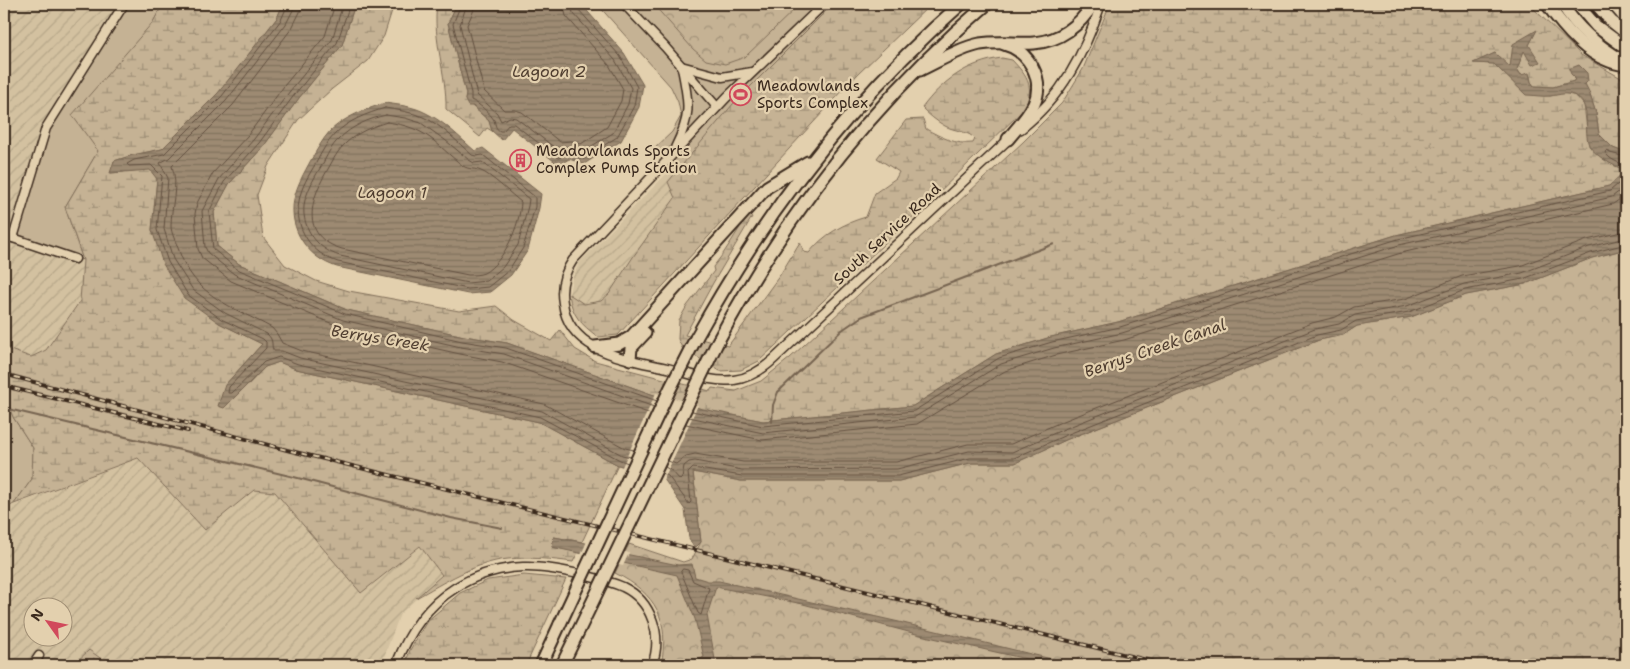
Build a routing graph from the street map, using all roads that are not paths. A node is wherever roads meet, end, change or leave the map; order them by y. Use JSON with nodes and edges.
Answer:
{"nodes":[{"id":1,"x":124,"y":4,"type":"edge"},
{"id":2,"x":624,"y":4,"type":"edge"},
{"id":3,"x":824,"y":4,"type":"edge"},
{"id":4,"x":961,"y":4,"type":"edge"},
{"id":5,"x":987,"y":4,"type":"edge"},
{"id":6,"x":1093,"y":4,"type":"edge"},
{"id":7,"x":1101,"y":4,"type":"edge"},
{"id":8,"x":1547,"y":4,"type":"edge"},
{"id":9,"x":1562,"y":4,"type":"edge"},
{"id":10,"x":1577,"y":4,"type":"edge"},
{"id":11,"x":1596,"y":4,"type":"edge"},
{"id":12,"x":1613,"y":4,"type":"edge"},
{"id":13,"x":1626,"y":19,"type":"edge"},
{"id":14,"x":1626,"y":34,"type":"edge"},
{"id":15,"x":998,"y":43,"type":"junction"},
{"id":16,"x":1626,"y":48,"type":"edge"},
{"id":17,"x":1626,"y":64,"type":"edge"},
{"id":18,"x":682,"y":66,"type":"junction"},
{"id":19,"x":754,"y":71,"type":"junction"},
{"id":20,"x":914,"y":72,"type":"junction"},
{"id":21,"x":717,"y":107,"type":"junction"},
{"id":22,"x":1008,"y":139,"type":"junction"},
{"id":23,"x":671,"y":155,"type":"junction"},
{"id":24,"x":816,"y":157,"type":"junction"},
{"id":25,"x":746,"y":210,"type":"junction"},
{"id":26,"x":4,"y":235,"type":"edge"},
{"id":27,"x":13,"y":238,"type":"junction"},
{"id":28,"x":75,"y":259,"type":"dead end"},
{"id":29,"x":595,"y":347,"type":"junction"},
{"id":30,"x":630,"y":359,"type":"junction"},
{"id":31,"x":39,"y":656,"type":"dead end"},
{"id":32,"x":33,"y":665,"type":"edge"},
{"id":33,"x":396,"y":665,"type":"edge"},
{"id":34,"x":541,"y":665,"type":"edge"},
{"id":35,"x":562,"y":665,"type":"edge"},
{"id":36,"x":652,"y":665,"type":"edge"}],
"edges":[{"from":1,"to":27,"type":"street"},
{"from":2,"to":18,"type":"street"},
{"from":3,"to":19,"type":"street","name":"South Service Road"},
{"from":4,"to":24,"type":"highway"},
{"from":5,"to":20,"type":"highway"},
{"from":6,"to":15,"type":"highway"},
{"from":7,"to":22,"type":"street","name":"South Service Road"},
{"from":8,"to":17,"type":"highway"},
{"from":9,"to":17,"type":"highway"},
{"from":10,"to":16,"type":"highway"},
{"from":11,"to":14,"type":"highway"},
{"from":12,"to":13,"type":"highway"},
{"from":15,"to":20,"type":"highway"},
{"from":15,"to":22,"type":"highway"},
{"from":18,"to":19,"type":"street"},
{"from":18,"to":21,"type":"street"},
{"from":18,"to":23,"type":"street"},
{"from":19,"to":21,"type":"street","name":"South Service Road"},
{"from":20,"to":35,"type":"highway","bridge":true},
{"from":21,"to":23,"type":"street","name":"South Service Road"},
{"from":22,"to":30,"type":"street","name":"South Service Road"},
{"from":23,"to":29,"type":"street","name":"South Service Road"},
{"from":24,"to":25,"type":"highway"},
{"from":24,"to":34,"type":"highway","bridge":true},
{"from":25,"to":29,"type":"highway"},
{"from":25,"to":30,"type":"highway"},
{"from":26,"to":27,"type":"street"},
{"from":27,"to":28,"type":"street"},
{"from":29,"to":30,"type":"street","name":"South Service Road"},
{"from":31,"to":32,"type":"street"},
{"from":33,"to":36,"type":"street"}]}
